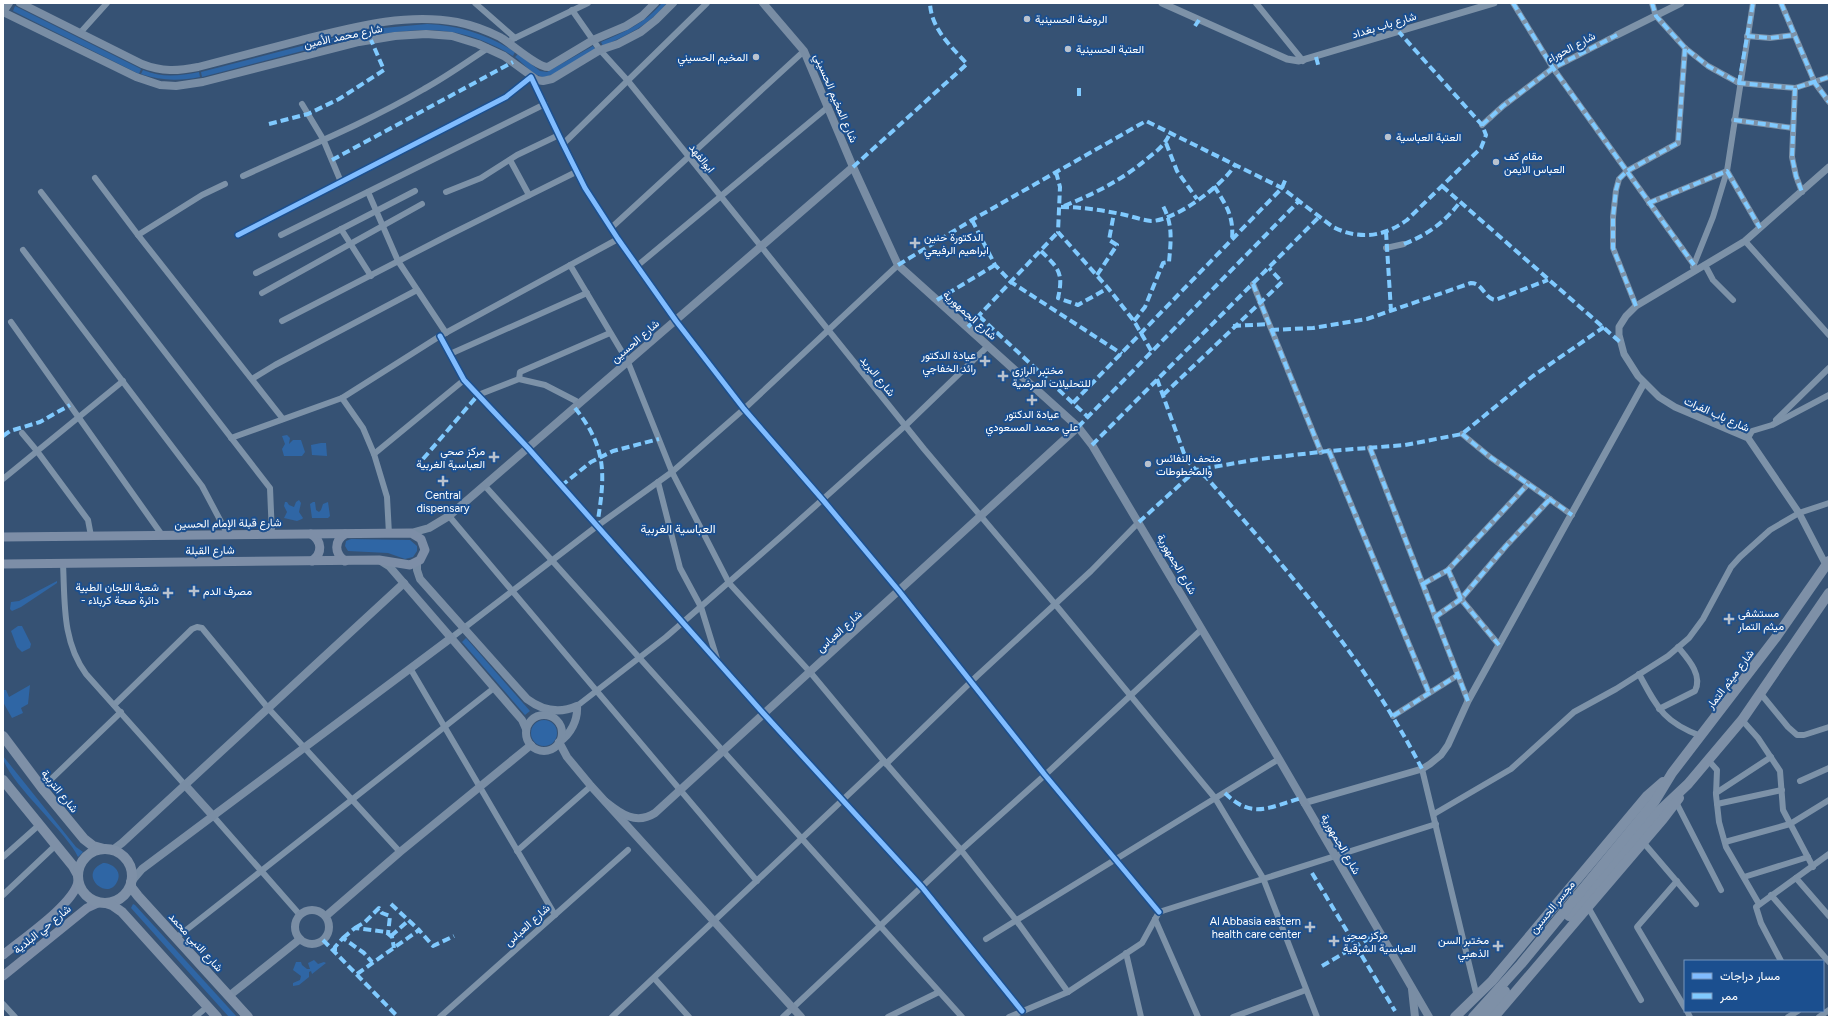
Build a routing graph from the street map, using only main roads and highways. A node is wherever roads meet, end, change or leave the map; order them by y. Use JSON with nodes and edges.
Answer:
{"nodes":[{"id":1,"x":9,"y":3,"type":"edge"},
{"id":2,"x":20,"y":3,"type":"edge"},
{"id":3,"x":655,"y":3,"type":"edge"},
{"id":4,"x":672,"y":3,"type":"edge"},
{"id":5,"x":763,"y":3,"type":"edge"},
{"id":6,"x":3,"y":12,"type":"edge"},
{"id":7,"x":853,"y":167,"type":"junction"},
{"id":8,"x":1078,"y":427,"type":"junction"},
{"id":9,"x":449,"y":516,"type":"joint"},
{"id":10,"x":411,"y":533,"type":"junction"},
{"id":11,"x":311,"y":534,"type":"junction"},
{"id":12,"x":345,"y":534,"type":"junction"},
{"id":13,"x":3,"y":537,"type":"edge"},
{"id":14,"x":379,"y":560,"type":"junction"},
{"id":15,"x":312,"y":561,"type":"junction"},
{"id":16,"x":345,"y":561,"type":"junction"},
{"id":17,"x":417,"y":563,"type":"junction"},
{"id":18,"x":1828,"y":563,"type":"edge"},
{"id":19,"x":3,"y":564,"type":"edge"},
{"id":20,"x":404,"y":583,"type":"junction"},
{"id":21,"x":1829,"y":593,"type":"edge"},
{"id":22,"x":1797,"y":609,"type":"junction"},
{"id":23,"x":1810,"y":621,"type":"junction"},
{"id":24,"x":1781,"y":631,"type":"junction"},
{"id":25,"x":451,"y":638,"type":"junction"},
{"id":26,"x":1797,"y":641,"type":"junction"},
{"id":27,"x":526,"y":729,"type":"junction"},
{"id":28,"x":3,"y":736,"type":"edge"},
{"id":29,"x":559,"y":742,"type":"junction"},
{"id":30,"x":531,"y":745,"type":"junction"},
{"id":31,"x":1672,"y":773,"type":"junction"},
{"id":32,"x":3,"y":780,"type":"edge"},
{"id":33,"x":1688,"y":784,"type":"junction"},
{"id":34,"x":185,"y":785,"type":"junction"},
{"id":35,"x":606,"y":802,"type":"junction"},
{"id":36,"x":1650,"y":813,"type":"junction"},
{"id":37,"x":213,"y":816,"type":"junction"},
{"id":38,"x":108,"y":850,"type":"junction"},
{"id":39,"x":78,"y":879,"type":"junction"},
{"id":40,"x":131,"y":882,"type":"junction"},
{"id":41,"x":102,"y":903,"type":"junction"},
{"id":42,"x":52,"y":916,"type":"junction"},
{"id":43,"x":326,"y":916,"type":"junction"},
{"id":44,"x":62,"y":928,"type":"junction"},
{"id":45,"x":300,"y":939,"type":"junction"},
{"id":46,"x":3,"y":955,"type":"edge"},
{"id":47,"x":3,"y":976,"type":"edge"},
{"id":48,"x":1412,"y":986,"type":"junction"},
{"id":49,"x":229,"y":996,"type":"junction"},
{"id":50,"x":216,"y":1017,"type":"edge"},
{"id":51,"x":248,"y":1017,"type":"edge"},
{"id":52,"x":801,"y":1017,"type":"edge"},
{"id":53,"x":1415,"y":1017,"type":"edge"},
{"id":54,"x":1429,"y":1017,"type":"edge"},
{"id":55,"x":1455,"y":1017,"type":"edge"},
{"id":56,"x":1473,"y":1017,"type":"edge"},
{"id":57,"x":1483,"y":1017,"type":"edge"},
{"id":58,"x":1494,"y":1017,"type":"edge"}],
"edges":[{"from":1,"to":6,"type":"main road"},
{"from":2,"to":3,"type":"main road","name":"شارع محمد الأمين"},
{"from":4,"to":6,"type":"main road","name":"شارع محمد الأمين"},
{"from":5,"to":7,"type":"main road","name":"شارع المخيم الحسيني"},
{"from":7,"to":8,"type":"main road","name":"شارع الجمهورية"},
{"from":7,"to":9,"type":"main road","name":"شارع الحسين"},
{"from":8,"to":35,"type":"main road","name":"شارع العباس"},
{"from":8,"to":48,"type":"main road","name":"شارع الجمهورية"},
{"from":9,"to":10,"type":"main road","name":"شارع قبلة الإمام الحسين"},
{"from":10,"to":12,"type":"main road","name":"شارع قبلة الإمام الحسين"},
{"from":10,"to":17,"type":"main road"},
{"from":11,"to":12,"type":"main road","name":"شارع قبلة الإمام الحسين"},
{"from":11,"to":13,"type":"main road","name":"شارع قبلة الإمام الحسين"},
{"from":11,"to":15,"type":"main road"},
{"from":12,"to":16,"type":"main road"},
{"from":14,"to":16,"type":"main road","name":"شارع القبلة"},
{"from":14,"to":17,"type":"main road","name":"شارع القبلة"},
{"from":14,"to":20,"type":"main road"},
{"from":15,"to":16,"type":"main road","name":"شارع القبلة"},
{"from":15,"to":19,"type":"main road","name":"شارع القبلة"},
{"from":17,"to":29,"type":"main road"},
{"from":18,"to":22,"type":"highway","name":"شارع ميثم التمار"},
{"from":20,"to":25,"type":"main road"},
{"from":20,"to":34,"type":"main road"},
{"from":21,"to":23,"type":"highway"},
{"from":22,"to":23,"type":"highway"},
{"from":22,"to":24,"type":"highway","name":"شارع ميثم التمار"},
{"from":23,"to":26,"type":"highway"},
{"from":24,"to":26,"type":"highway"},
{"from":24,"to":31,"type":"highway","name":"شارع ميثم التمار"},
{"from":25,"to":27,"type":"main road"},
{"from":25,"to":37,"type":"main road"},
{"from":26,"to":33,"type":"highway"},
{"from":27,"to":29,"type":"main road"},
{"from":27,"to":30,"type":"main road"},
{"from":28,"to":38,"type":"highway","name":"شارع التربية"},
{"from":29,"to":30,"type":"main road"},
{"from":29,"to":35,"type":"main road"},
{"from":30,"to":43,"type":"main road"},
{"from":31,"to":36,"type":"highway","name":"شارع ميثم التمار"},
{"from":31,"to":55,"type":"highway"},
{"from":32,"to":39,"type":"highway"},
{"from":33,"to":36,"type":"highway"},
{"from":33,"to":58,"type":"highway"},
{"from":34,"to":37,"type":"main road"},
{"from":34,"to":38,"type":"main road"},
{"from":35,"to":52,"type":"main road"},
{"from":36,"to":56,"type":"highway","name":"مجسر الحسين"},
{"from":36,"to":57,"type":"highway","name":"مجسر الحسين"},
{"from":37,"to":40,"type":"main road"},
{"from":38,"to":39,"type":"highway"},
{"from":38,"to":40,"type":"highway"},
{"from":39,"to":41,"type":"highway"},
{"from":39,"to":42,"type":"main road","name":"شارع حي البلدية"},
{"from":40,"to":41,"type":"highway"},
{"from":40,"to":49,"type":"highway","name":"شارع النبي محمد"},
{"from":41,"to":44,"type":"main road","name":"شارع حي البلدية"},
{"from":41,"to":50,"type":"highway"},
{"from":42,"to":44,"type":"main road"},
{"from":42,"to":46,"type":"main road","name":"شارع حي البلدية"},
{"from":43,"to":45,"type":"main road"},
{"from":43,"to":45,"type":"main road"},
{"from":44,"to":47,"type":"main road","name":"شارع حي البلدية"},
{"from":45,"to":49,"type":"main road"},
{"from":48,"to":53,"type":"main road"},
{"from":48,"to":54,"type":"main road","name":"شارع الجمهورية"},
{"from":49,"to":51,"type":"highway","name":"شارع النبي محمد"}]}
